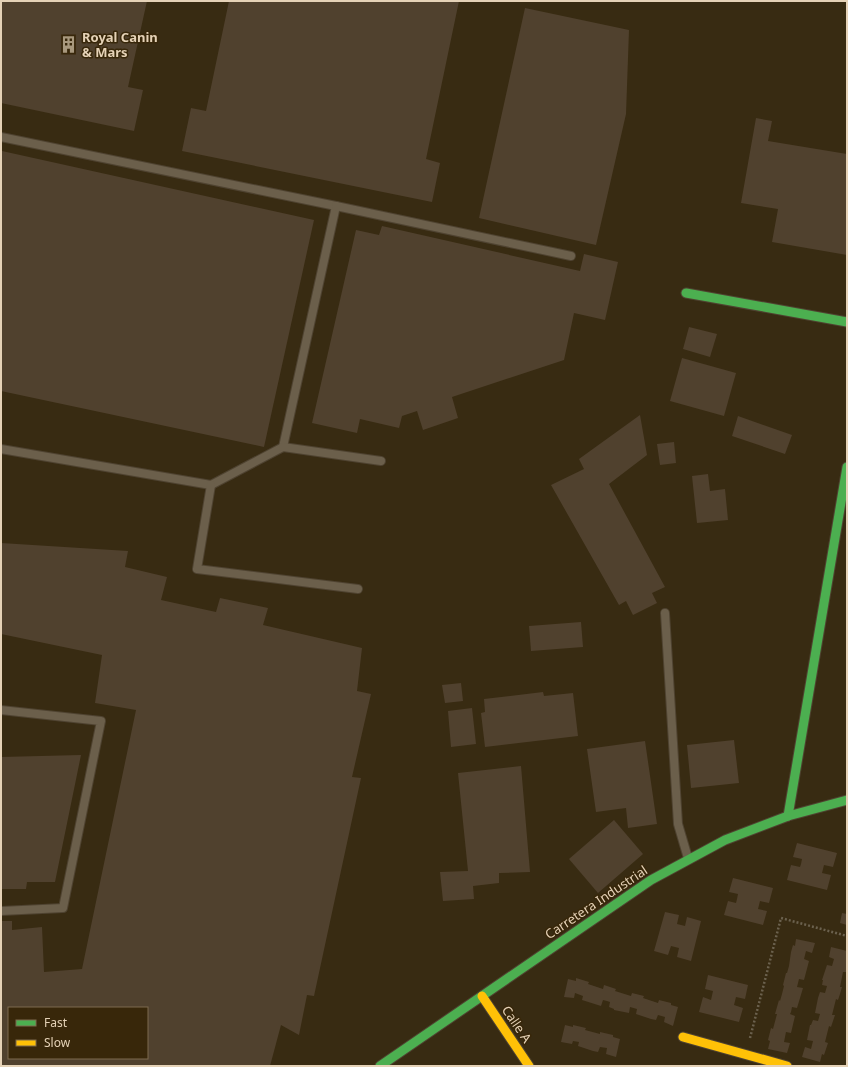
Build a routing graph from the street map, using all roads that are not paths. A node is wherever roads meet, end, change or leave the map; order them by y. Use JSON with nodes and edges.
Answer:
{"nodes":[{"id":1,"x":1,"y":137,"type":"edge"},
{"id":2,"x":336,"y":206,"type":"junction"},
{"id":3,"x":571,"y":256,"type":"dead end"},
{"id":4,"x":686,"y":293,"type":"dead end"},
{"id":5,"x":847,"y":322,"type":"edge"},
{"id":6,"x":283,"y":447,"type":"junction"},
{"id":7,"x":1,"y":449,"type":"edge"},
{"id":8,"x":381,"y":461,"type":"dead end"},
{"id":9,"x":847,"y":467,"type":"edge"},
{"id":10,"x":210,"y":485,"type":"junction"},
{"id":11,"x":358,"y":589,"type":"dead end"},
{"id":12,"x":665,"y":613,"type":"dead end"},
{"id":13,"x":1,"y":710,"type":"edge"},
{"id":14,"x":847,"y":800,"type":"edge"},
{"id":15,"x":788,"y":816,"type":"junction"},
{"id":16,"x":688,"y":859,"type":"junction"},
{"id":17,"x":1,"y":911,"type":"edge"},
{"id":18,"x":482,"y":996,"type":"junction"},
{"id":19,"x":683,"y":1037,"type":"dead end"},
{"id":20,"x":380,"y":1066,"type":"edge"},
{"id":21,"x":529,"y":1066,"type":"edge"},
{"id":22,"x":788,"y":1066,"type":"edge"}],
"edges":[{"from":1,"to":2,"type":"lane"},
{"from":2,"to":3,"type":"lane"},
{"from":2,"to":6,"type":"lane"},
{"from":4,"to":5,"type":"street"},
{"from":6,"to":8,"type":"lane"},
{"from":6,"to":10,"type":"lane"},
{"from":7,"to":10,"type":"lane"},
{"from":9,"to":15,"type":"street"},
{"from":10,"to":11,"type":"lane"},
{"from":12,"to":16,"type":"lane"},
{"from":13,"to":17,"type":"lane"},
{"from":14,"to":15,"type":"street","name":"Carretera Industrial"},
{"from":15,"to":16,"type":"street","name":"Carretera Industrial"},
{"from":16,"to":18,"type":"street","name":"Carretera Industrial"},
{"from":18,"to":20,"type":"street","name":"Carretera Industrial"},
{"from":18,"to":21,"type":"street","name":"Calle A"},
{"from":19,"to":22,"type":"street"}]}
